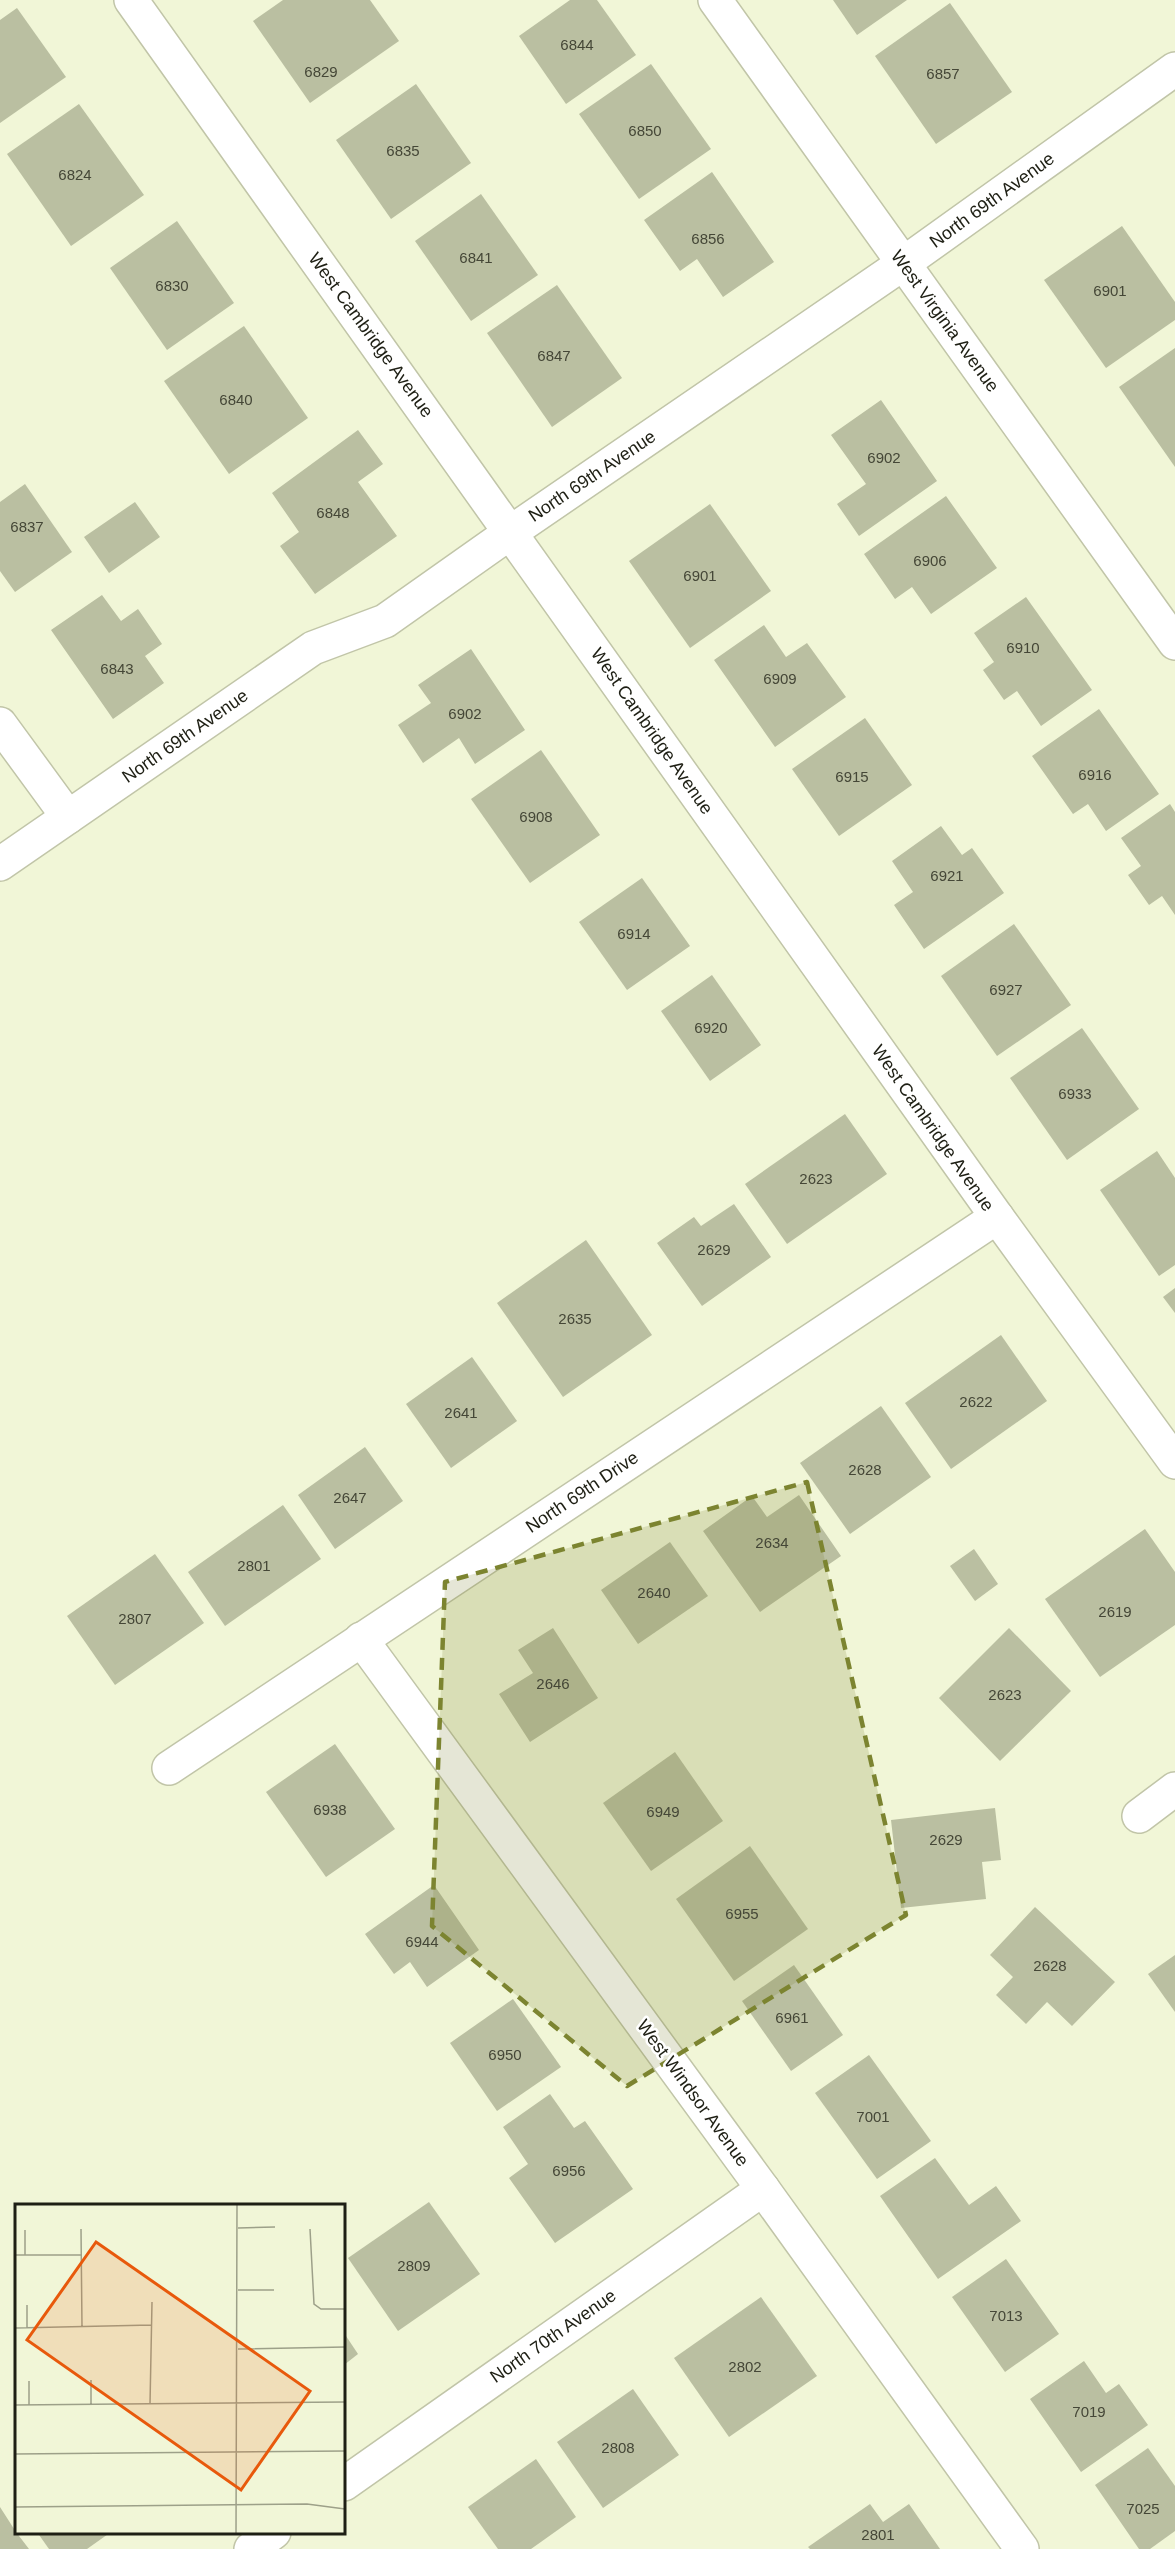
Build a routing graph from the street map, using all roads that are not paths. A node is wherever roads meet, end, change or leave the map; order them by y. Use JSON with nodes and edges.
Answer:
{"nodes":[{"id":1,"x":131,"y":0,"type":"edge"},
{"id":2,"x":715,"y":0,"type":"edge"},
{"id":3,"x":1175,"y":69,"type":"edge"},
{"id":4,"x":904,"y":263,"type":"junction"},
{"id":5,"x":511,"y":532,"type":"junction"},
{"id":6,"x":1175,"y":643,"type":"edge"},
{"id":7,"x":0,"y":723,"type":"edge"},
{"id":8,"x":68,"y":817,"type":"junction"},
{"id":9,"x":0,"y":864,"type":"edge"},
{"id":10,"x":997,"y":1217,"type":"junction"},
{"id":11,"x":1175,"y":1462,"type":"edge"},
{"id":12,"x":361,"y":1639,"type":"junction"},
{"id":13,"x":169,"y":1768,"type":"dead end"},
{"id":14,"x":1175,"y":1789,"type":"edge"},
{"id":15,"x":1139,"y":1816,"type":"dead end"},
{"id":16,"x":764,"y":2189,"type":"junction"},
{"id":17,"x":345,"y":2483,"type":"edge"},
{"id":18,"x":271,"y":2534,"type":"edge"},
{"id":19,"x":251,"y":2549,"type":"edge"},
{"id":20,"x":1022,"y":2549,"type":"edge"}],
"edges":[{"from":1,"to":5,"type":"street","name":"West Cambridge Avenue"},
{"from":2,"to":4,"type":"street","name":"West Virginia Avenue"},
{"from":3,"to":4,"type":"street","name":"North 69th Avenue"},
{"from":4,"to":5,"type":"street","name":"North 69th Avenue"},
{"from":4,"to":6,"type":"street","name":"West Virginia Avenue"},
{"from":5,"to":8,"type":"street","name":"North 69th Avenue"},
{"from":5,"to":10,"type":"street","name":"West Cambridge Avenue"},
{"from":7,"to":8,"type":"street"},
{"from":8,"to":9,"type":"street","name":"North 69th Avenue"},
{"from":10,"to":11,"type":"street","name":"West Cambridge Avenue"},
{"from":10,"to":12,"type":"street","name":"North 69th Drive"},
{"from":12,"to":13,"type":"street","name":"North 69th Drive"},
{"from":12,"to":16,"type":"street","name":"West Windsor Avenue"},
{"from":14,"to":15,"type":"street"},
{"from":16,"to":17,"type":"street","name":"North 70th Avenue"},
{"from":16,"to":20,"type":"street","name":"West Windsor Avenue"},
{"from":18,"to":19,"type":"street"}]}
